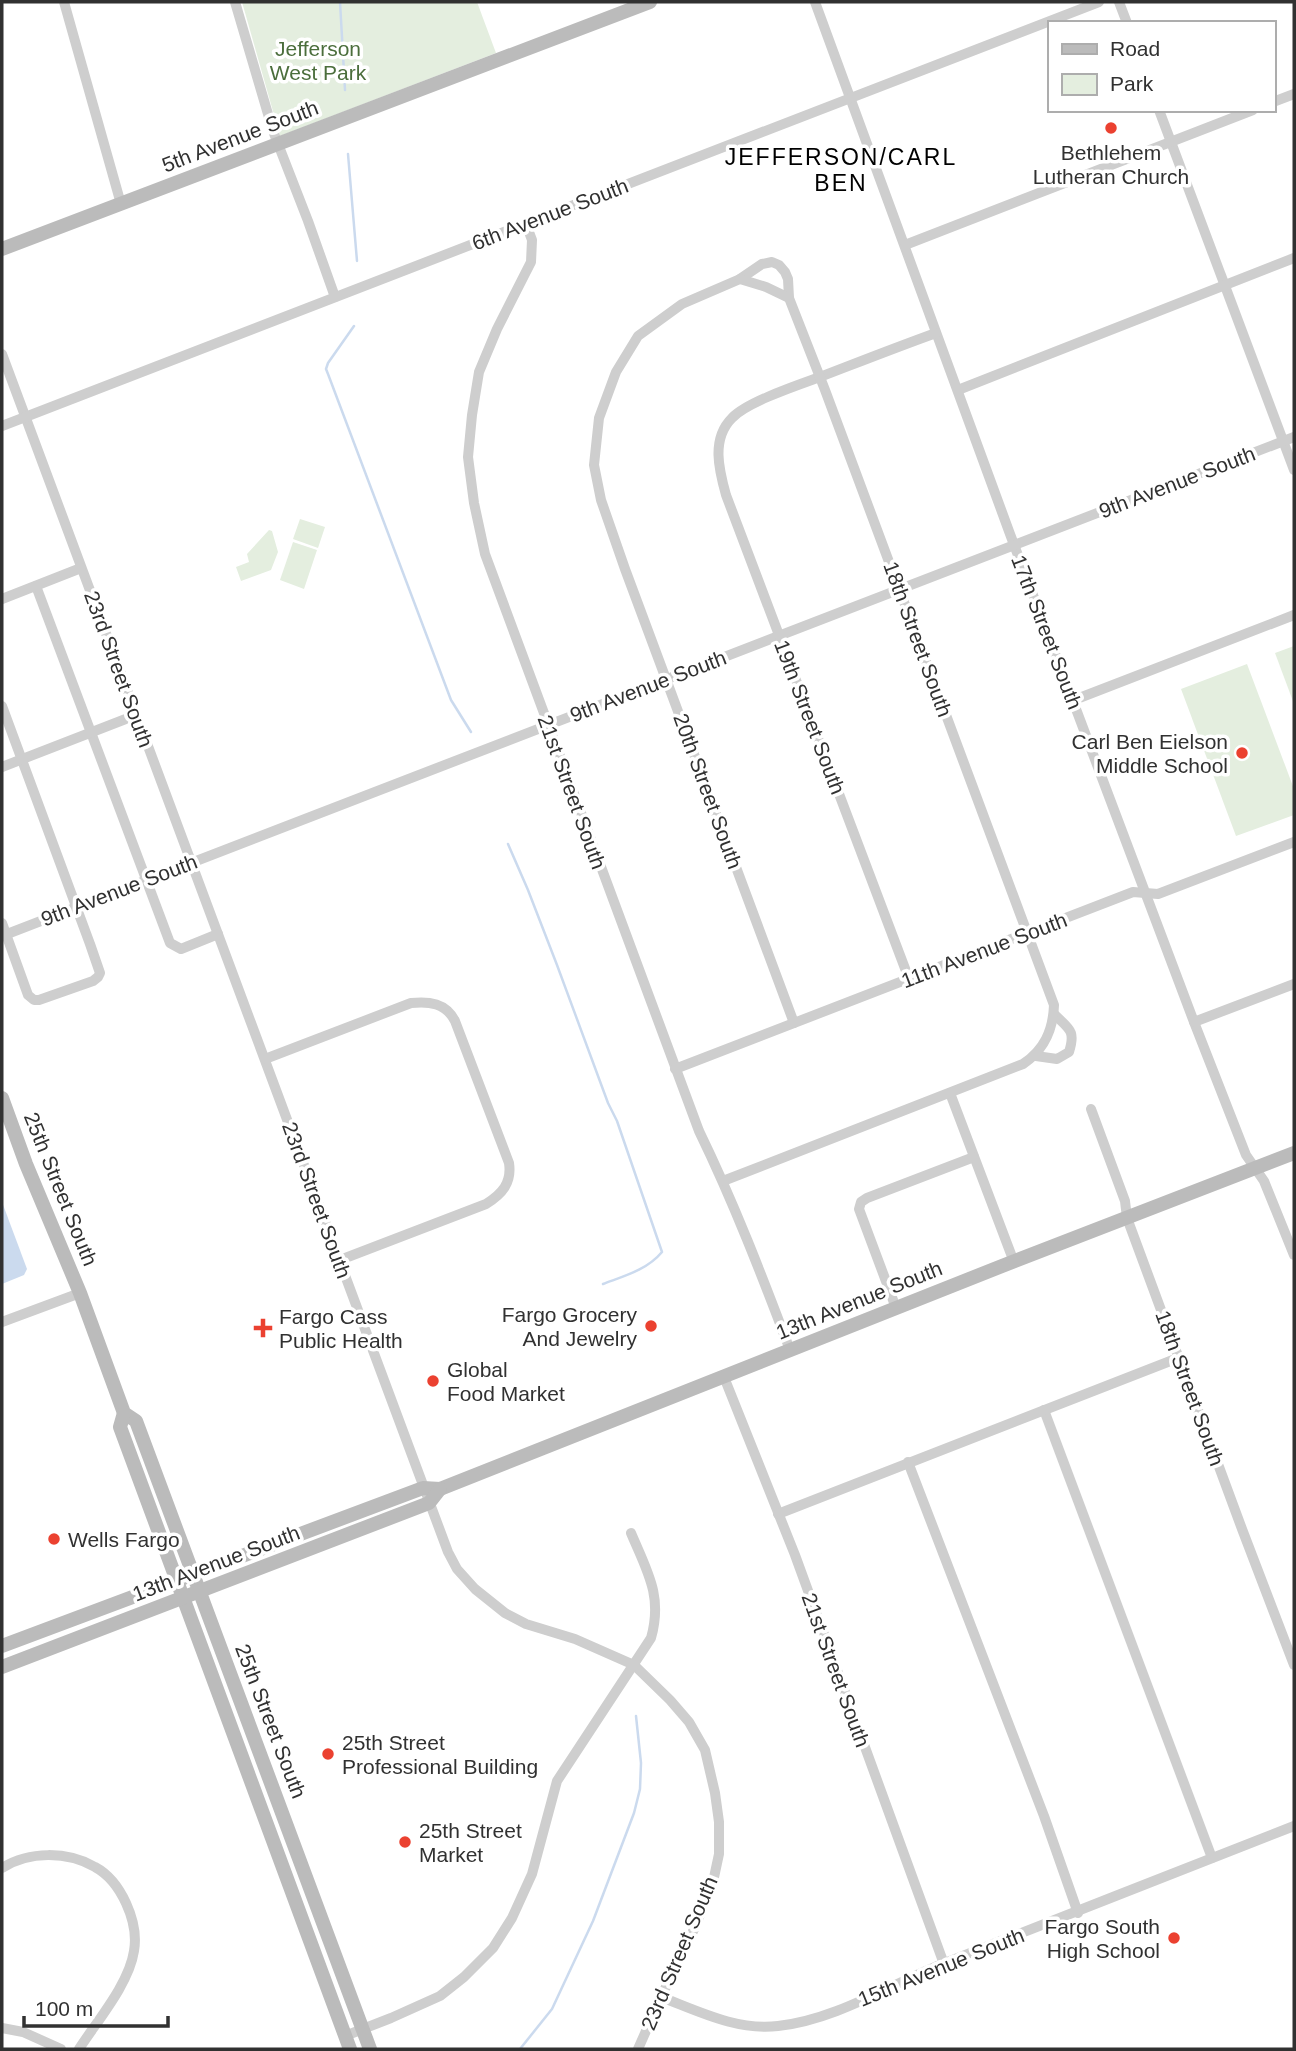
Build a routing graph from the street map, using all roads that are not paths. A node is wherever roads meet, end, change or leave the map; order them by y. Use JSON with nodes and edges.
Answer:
{"nodes":[{"id":1,"x":64,"y":2,"type":"edge"},
{"id":2,"x":235,"y":2,"type":"edge"},
{"id":3,"x":650,"y":2,"type":"edge"},
{"id":4,"x":815,"y":2,"type":"edge"},
{"id":5,"x":1099,"y":2,"type":"edge"},
{"id":6,"x":1119,"y":2,"type":"edge"},
{"id":7,"x":1126,"y":21,"type":"edge"},
{"id":8,"x":1294,"y":94,"type":"edge"},
{"id":9,"x":849,"y":99,"type":"junction"},
{"id":10,"x":1275,"y":101,"type":"edge"},
{"id":11,"x":1160,"y":112,"type":"edge"},
{"id":12,"x":1248,"y":112,"type":"edge"},
{"id":13,"x":1171,"y":142,"type":"junction"},
{"id":14,"x":278,"y":144,"type":"junction"},
{"id":15,"x":121,"y":204,"type":"junction"},
{"id":16,"x":526,"y":223,"type":"junction"},
{"id":17,"x":905,"y":245,"type":"junction"},
{"id":18,"x":2,"y":249,"type":"edge"},
{"id":19,"x":1294,"y":258,"type":"edge"},
{"id":20,"x":740,"y":279,"type":"junction"},
{"id":21,"x":1225,"y":284,"type":"junction"},
{"id":22,"x":335,"y":297,"type":"junction"},
{"id":23,"x":789,"y":298,"type":"junction"},
{"id":24,"x":936,"y":333,"type":"junction"},
{"id":25,"x":2,"y":354,"type":"edge"},
{"id":26,"x":820,"y":377,"type":"junction"},
{"id":27,"x":958,"y":390,"type":"junction"},
{"id":28,"x":25,"y":417,"type":"junction"},
{"id":29,"x":2,"y":426,"type":"edge"},
{"id":30,"x":1289,"y":439,"type":"edge"},
{"id":31,"x":1294,"y":470,"type":"edge"},
{"id":32,"x":1014,"y":545,"type":"junction"},
{"id":33,"x":81,"y":568,"type":"junction"},
{"id":34,"x":36,"y":586,"type":"junction"},
{"id":35,"x":900,"y":590,"type":"junction"},
{"id":36,"x":2,"y":599,"type":"edge"},
{"id":37,"x":1294,"y":615,"type":"edge"},
{"id":38,"x":779,"y":635,"type":"junction"},
{"id":39,"x":666,"y":679,"type":"junction"},
{"id":40,"x":1074,"y":700,"type":"junction"},
{"id":41,"x":2,"y":706,"type":"edge"},
{"id":42,"x":136,"y":715,"type":"junction"},
{"id":43,"x":547,"y":726,"type":"junction"},
{"id":44,"x":91,"y":733,"type":"junction"},
{"id":45,"x":22,"y":760,"type":"junction"},
{"id":46,"x":2,"y":767,"type":"edge"},
{"id":47,"x":1294,"y":842,"type":"edge"},
{"id":48,"x":191,"y":862,"type":"junction"},
{"id":49,"x":146,"y":879,"type":"junction"},
{"id":50,"x":1146,"y":894,"type":"junction"},
{"id":51,"x":77,"y":907,"type":"junction"},
{"id":52,"x":2,"y":923,"type":"edge"},
{"id":53,"x":1027,"y":932,"type":"junction"},
{"id":54,"x":218,"y":934,"type":"junction"},
{"id":55,"x":4,"y":935,"type":"edge"},
{"id":56,"x":909,"y":979,"type":"junction"},
{"id":57,"x":1294,"y":984,"type":"edge"},
{"id":58,"x":1054,"y":1014,"type":"junction"},
{"id":59,"x":1194,"y":1022,"type":"junction"},
{"id":60,"x":794,"y":1023,"type":"junction"},
{"id":61,"x":1035,"y":1056,"type":"junction"},
{"id":62,"x":265,"y":1059,"type":"junction"},
{"id":63,"x":675,"y":1069,"type":"junction"},
{"id":64,"x":950,"y":1093,"type":"junction"},
{"id":65,"x":2,"y":1098,"type":"edge"},
{"id":66,"x":1091,"y":1109,"type":"dead end"},
{"id":67,"x":1294,"y":1153,"type":"edge"},
{"id":68,"x":974,"y":1157,"type":"junction"},
{"id":69,"x":1255,"y":1169,"type":"junction"},
{"id":70,"x":723,"y":1181,"type":"junction"},
{"id":71,"x":1127,"y":1218,"type":"junction"},
{"id":72,"x":1294,"y":1255,"type":"edge"},
{"id":73,"x":340,"y":1260,"type":"junction"},
{"id":74,"x":1014,"y":1262,"type":"junction"},
{"id":75,"x":80,"y":1293,"type":"junction"},
{"id":76,"x":896,"y":1308,"type":"junction"},
{"id":77,"x":2,"y":1322,"type":"edge"},
{"id":78,"x":790,"y":1350,"type":"junction"},
{"id":79,"x":1178,"y":1358,"type":"junction"},
{"id":80,"x":724,"y":1377,"type":"junction"},
{"id":81,"x":1044,"y":1410,"type":"junction"},
{"id":82,"x":124,"y":1413,"type":"junction"},
{"id":83,"x":908,"y":1462,"type":"junction"},
{"id":84,"x":423,"y":1488,"type":"junction"},
{"id":85,"x":440,"y":1489,"type":"junction"},
{"id":86,"x":429,"y":1503,"type":"junction"},
{"id":87,"x":778,"y":1514,"type":"junction"},
{"id":88,"x":631,"y":1533,"type":"dead end"},
{"id":89,"x":193,"y":1574,"type":"junction"},
{"id":90,"x":176,"y":1580,"type":"junction"},
{"id":91,"x":200,"y":1592,"type":"junction"},
{"id":92,"x":183,"y":1598,"type":"junction"},
{"id":93,"x":2,"y":1646,"type":"edge"},
{"id":94,"x":634,"y":1665,"type":"junction"},
{"id":95,"x":1294,"y":1665,"type":"edge"},
{"id":96,"x":2,"y":1667,"type":"edge"},
{"id":97,"x":1294,"y":1826,"type":"edge"},
{"id":98,"x":1212,"y":1858,"type":"junction"},
{"id":99,"x":2,"y":1868,"type":"edge"},
{"id":100,"x":1078,"y":1913,"type":"junction"},
{"id":101,"x":944,"y":1964,"type":"junction"},
{"id":102,"x":660,"y":1997,"type":"junction"},
{"id":103,"x":2,"y":2028,"type":"edge"},
{"id":104,"x":363,"y":2029,"type":"junction"},
{"id":105,"x":347,"y":2043,"type":"edge"},
{"id":106,"x":61,"y":2049,"type":"edge"},
{"id":107,"x":79,"y":2049,"type":"edge"},
{"id":108,"x":370,"y":2049,"type":"edge"},
{"id":109,"x":638,"y":2049,"type":"edge"}],
"edges":[{"from":1,"to":15,"type":"street"},
{"from":2,"to":14,"type":"street"},
{"from":3,"to":14,"type":"main road","name":"5th Avenue South"},
{"from":4,"to":9,"type":"street","name":"17th Street South"},
{"from":5,"to":9,"type":"street","name":"6th Avenue South"},
{"from":6,"to":7,"type":"street"},
{"from":8,"to":10,"type":"street"},
{"from":9,"to":16,"type":"street","name":"6th Avenue South"},
{"from":9,"to":17,"type":"street","name":"17th Street South"},
{"from":11,"to":13,"type":"street"},
{"from":12,"to":13,"type":"street"},
{"from":13,"to":17,"type":"street"},
{"from":13,"to":21,"type":"street"},
{"from":14,"to":15,"type":"main road","name":"5th Avenue South"},
{"from":14,"to":22,"type":"street"},
{"from":15,"to":18,"type":"main road","name":"5th Avenue South"},
{"from":16,"to":22,"type":"street","name":"6th Avenue South"},
{"from":16,"to":43,"type":"street","name":"21st Street South"},
{"from":17,"to":24,"type":"street","name":"17th Street South"},
{"from":19,"to":21,"type":"street"},
{"from":20,"to":23,"type":"street"},
{"from":20,"to":23,"type":"street","name":"18th Street South"},
{"from":20,"to":39,"type":"street","name":"20th Street South"},
{"from":21,"to":27,"type":"street"},
{"from":21,"to":30,"type":"street"},
{"from":22,"to":28,"type":"street","name":"6th Avenue South"},
{"from":23,"to":26,"type":"street","name":"18th Street South"},
{"from":24,"to":26,"type":"street"},
{"from":24,"to":27,"type":"street","name":"17th Street South"},
{"from":25,"to":28,"type":"street","name":"23rd Street South"},
{"from":26,"to":35,"type":"street","name":"18th Street South"},
{"from":26,"to":38,"type":"street","name":"19th Street South"},
{"from":27,"to":32,"type":"street","name":"17th Street South"},
{"from":28,"to":29,"type":"street","name":"6th Avenue South"},
{"from":28,"to":33,"type":"street","name":"23rd Street South"},
{"from":30,"to":31,"type":"street"},
{"from":30,"to":32,"type":"street","name":"9th Avenue South"},
{"from":32,"to":35,"type":"street","name":"9th Avenue South"},
{"from":32,"to":40,"type":"street","name":"17th Street South"},
{"from":33,"to":34,"type":"street"},
{"from":33,"to":42,"type":"street","name":"23rd Street South"},
{"from":34,"to":36,"type":"street"},
{"from":34,"to":44,"type":"street"},
{"from":35,"to":38,"type":"street","name":"9th Avenue South"},
{"from":35,"to":53,"type":"street","name":"18th Street South"},
{"from":37,"to":40,"type":"street"},
{"from":38,"to":39,"type":"street","name":"9th Avenue South"},
{"from":38,"to":56,"type":"street","name":"19th Street South"},
{"from":39,"to":43,"type":"street","name":"9th Avenue South"},
{"from":39,"to":60,"type":"street","name":"20th Street South"},
{"from":40,"to":50,"type":"street","name":"17th Street South"},
{"from":41,"to":45,"type":"street"},
{"from":42,"to":44,"type":"street"},
{"from":42,"to":48,"type":"street","name":"23rd Street South"},
{"from":43,"to":48,"type":"street","name":"9th Avenue South"},
{"from":43,"to":63,"type":"street","name":"21st Street South"},
{"from":44,"to":45,"type":"street"},
{"from":44,"to":49,"type":"street"},
{"from":45,"to":46,"type":"street"},
{"from":45,"to":51,"type":"street"},
{"from":47,"to":50,"type":"street","name":"11th Avenue South"},
{"from":48,"to":49,"type":"street","name":"9th Avenue South"},
{"from":48,"to":54,"type":"street","name":"23rd Street South"},
{"from":49,"to":51,"type":"street","name":"9th Avenue South"},
{"from":49,"to":54,"type":"street"},
{"from":50,"to":53,"type":"street","name":"11th Avenue South"},
{"from":50,"to":59,"type":"street","name":"17th Street South"},
{"from":51,"to":55,"type":"street","name":"9th Avenue South"},
{"from":51,"to":55,"type":"street"},
{"from":52,"to":55,"type":"street"},
{"from":53,"to":56,"type":"street","name":"11th Avenue South"},
{"from":53,"to":58,"type":"street","name":"18th Street South"},
{"from":54,"to":62,"type":"street","name":"23rd Street South"},
{"from":56,"to":60,"type":"street","name":"11th Avenue South"},
{"from":57,"to":59,"type":"street"},
{"from":58,"to":61,"type":"street","name":"18th Street South"},
{"from":58,"to":61,"type":"street"},
{"from":59,"to":69,"type":"street","name":"17th Street South"},
{"from":60,"to":63,"type":"street","name":"11th Avenue South"},
{"from":61,"to":64,"type":"street"},
{"from":62,"to":73,"type":"street","name":"23rd Street South"},
{"from":62,"to":73,"type":"street"},
{"from":63,"to":70,"type":"street","name":"21st Street South"},
{"from":64,"to":68,"type":"street"},
{"from":64,"to":70,"type":"street"},
{"from":65,"to":75,"type":"main road","name":"25th Street South"},
{"from":66,"to":71,"type":"street","name":"18th Street South"},
{"from":67,"to":69,"type":"main road","name":"13th Avenue South"},
{"from":68,"to":74,"type":"street"},
{"from":68,"to":76,"type":"street"},
{"from":69,"to":71,"type":"main road","name":"13th Avenue South"},
{"from":69,"to":72,"type":"street","name":"17th Street South"},
{"from":70,"to":78,"type":"street","name":"21st Street South"},
{"from":71,"to":74,"type":"main road","name":"13th Avenue South"},
{"from":71,"to":79,"type":"street","name":"18th Street South"},
{"from":73,"to":84,"type":"street","name":"23rd Street South"},
{"from":74,"to":76,"type":"main road","name":"13th Avenue South"},
{"from":75,"to":77,"type":"street"},
{"from":75,"to":82,"type":"main road","name":"25th Street South"},
{"from":76,"to":78,"type":"main road","name":"13th Avenue South"},
{"from":78,"to":80,"type":"main road","name":"13th Avenue South"},
{"from":79,"to":81,"type":"street"},
{"from":79,"to":95,"type":"street","name":"18th Street South"},
{"from":80,"to":85,"type":"main road","name":"13th Avenue South"},
{"from":80,"to":87,"type":"street","name":"21st Street South"},
{"from":81,"to":83,"type":"street"},
{"from":81,"to":98,"type":"street"},
{"from":82,"to":89,"type":"main road","name":"25th Street South"},
{"from":82,"to":90,"type":"main road","name":"25th Street South"},
{"from":83,"to":87,"type":"street"},
{"from":83,"to":100,"type":"street"},
{"from":84,"to":85,"type":"main road","name":"13th Avenue South"},
{"from":84,"to":86,"type":"street","name":"23rd Street South"},
{"from":84,"to":89,"type":"main road","name":"13th Avenue South"},
{"from":85,"to":86,"type":"main road"},
{"from":86,"to":91,"type":"main road","name":"13th Avenue South"},
{"from":86,"to":94,"type":"street","name":"23rd Street South"},
{"from":87,"to":101,"type":"street","name":"21st Street South"},
{"from":88,"to":94,"type":"street"},
{"from":89,"to":90,"type":"main road","name":"13th Avenue South"},
{"from":89,"to":91,"type":"main road","name":"25th Street South"},
{"from":90,"to":92,"type":"main road","name":"25th Street South"},
{"from":90,"to":93,"type":"main road","name":"13th Avenue South"},
{"from":91,"to":92,"type":"main road","name":"13th Avenue South"},
{"from":91,"to":104,"type":"main road","name":"25th Street South"},
{"from":92,"to":96,"type":"main road","name":"13th Avenue South"},
{"from":92,"to":105,"type":"main road","name":"25th Street South"},
{"from":94,"to":102,"type":"street","name":"23rd Street South"},
{"from":94,"to":104,"type":"street"},
{"from":97,"to":98,"type":"street","name":"15th Avenue South"},
{"from":98,"to":100,"type":"street","name":"15th Avenue South"},
{"from":99,"to":107,"type":"street"},
{"from":100,"to":101,"type":"street","name":"15th Avenue South"},
{"from":101,"to":102,"type":"street","name":"15th Avenue South"},
{"from":102,"to":109,"type":"street","name":"23rd Street South"},
{"from":103,"to":106,"type":"street"},
{"from":104,"to":105,"type":"street"},
{"from":104,"to":108,"type":"main road","name":"25th Street South"}]}
